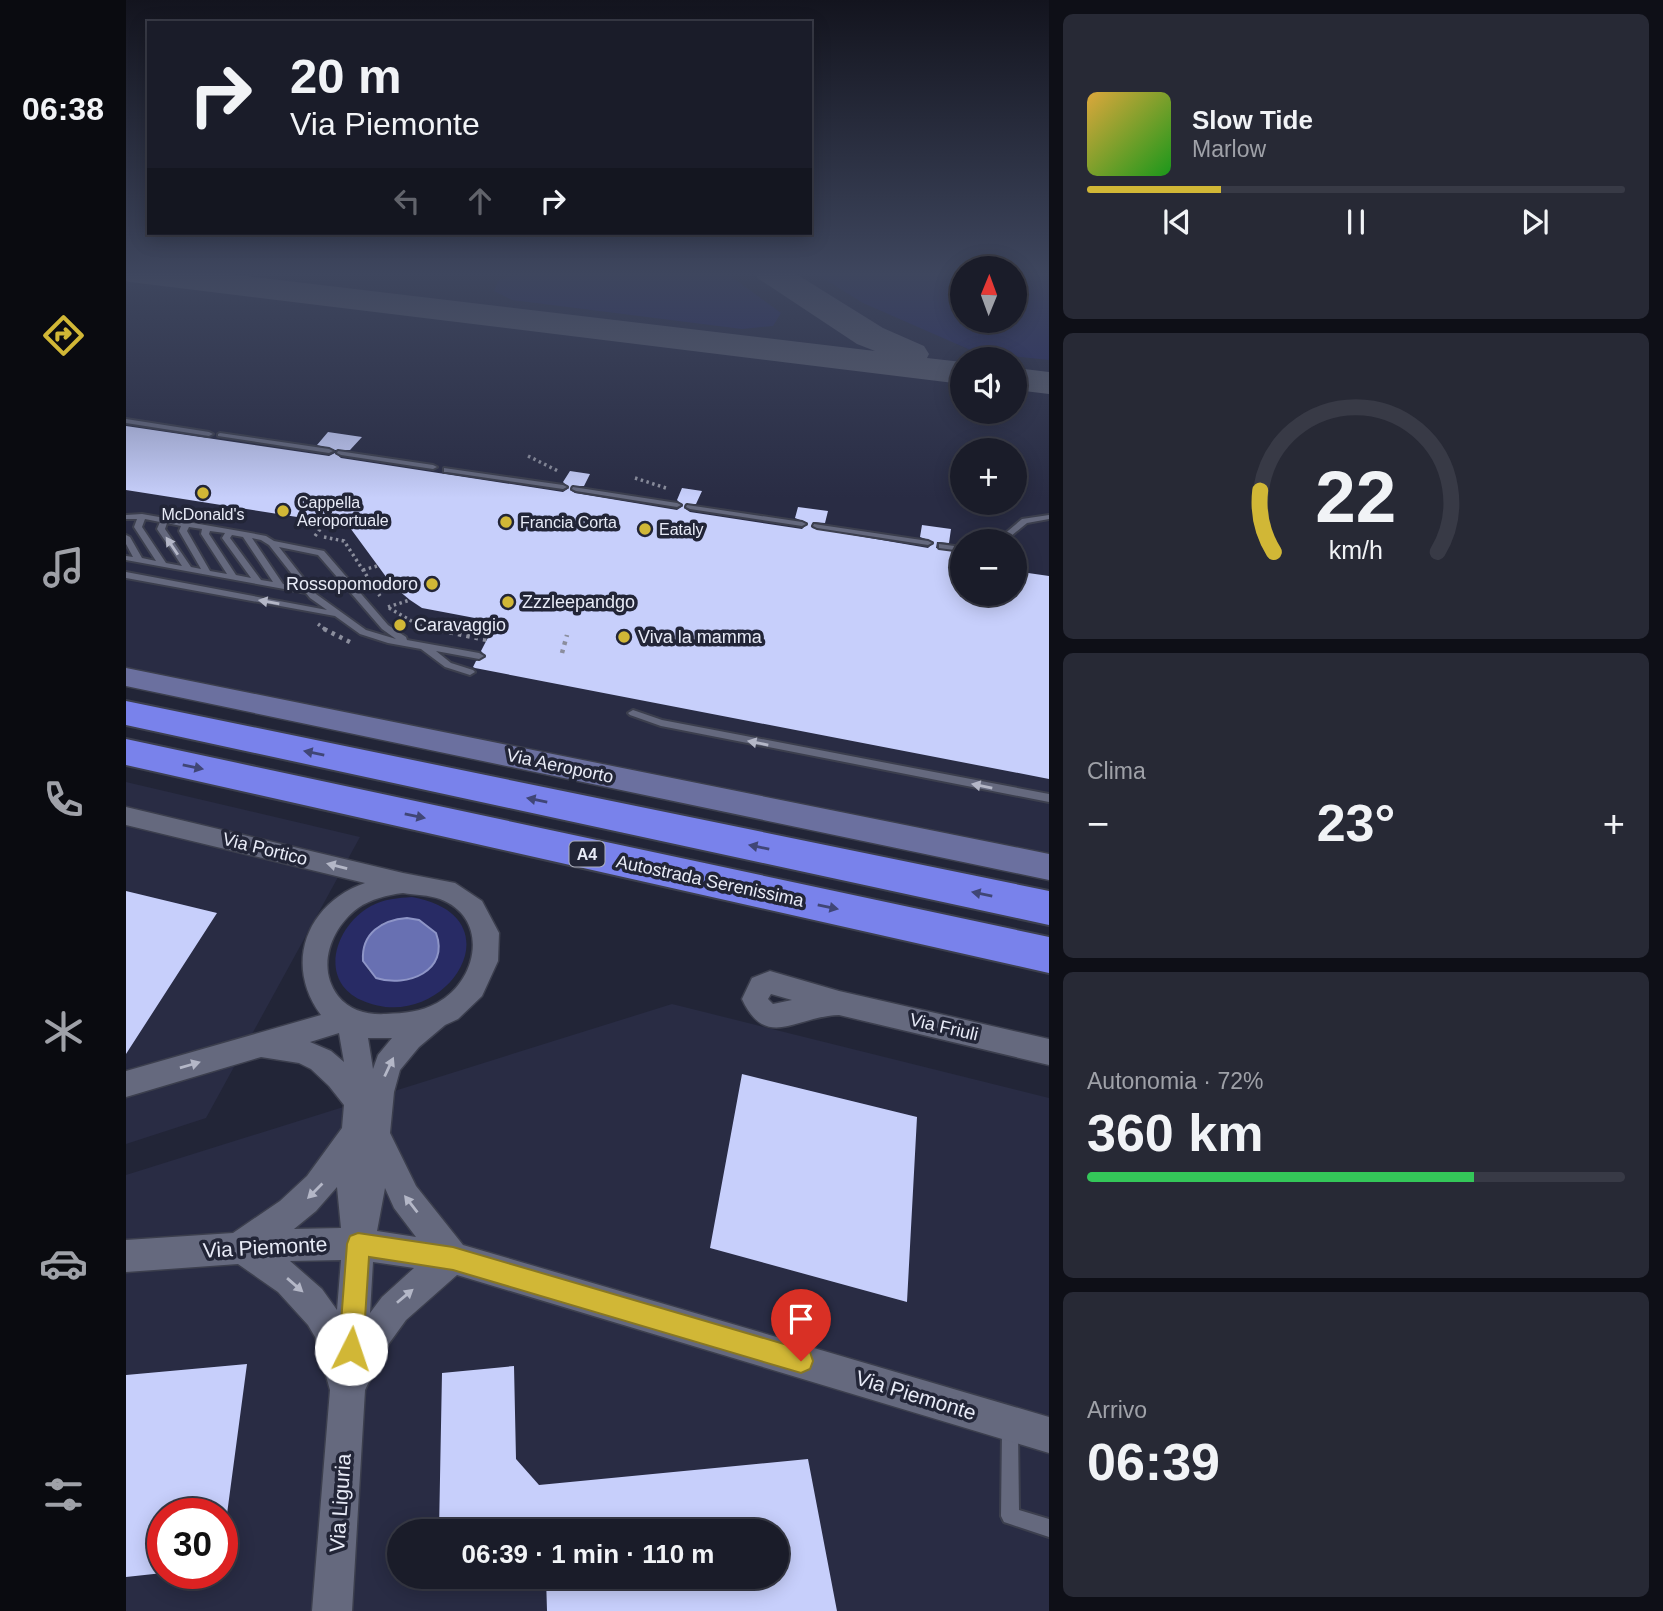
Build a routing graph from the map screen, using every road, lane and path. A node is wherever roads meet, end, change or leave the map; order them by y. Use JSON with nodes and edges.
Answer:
{"nodes":[{"id":1,"x":126,"y":421,"type":"edge"},
{"id":2,"x":209,"y":434,"type":"dead end"},
{"id":3,"x":220,"y":435,"type":"dead end"},
{"id":4,"x":329,"y":452,"type":"dead end"},
{"id":5,"x":341,"y":453,"type":"dead end"},
{"id":6,"x":528,"y":456,"type":"dead end"},
{"id":7,"x":433,"y":467,"type":"dead end"},
{"id":8,"x":447,"y":470,"type":"dead end"},
{"id":9,"x":567,"y":476,"type":"dead end"},
{"id":10,"x":635,"y":478,"type":"dead end"},
{"id":11,"x":563,"y":487,"type":"dead end"},
{"id":12,"x":576,"y":489,"type":"dead end"},
{"id":13,"x":669,"y":489,"type":"dead end"},
{"id":14,"x":677,"y":505,"type":"dead end"},
{"id":15,"x":690,"y":507,"type":"dead end"},
{"id":16,"x":142,"y":516,"type":"junction"},
{"id":17,"x":126,"y":517,"type":"edge"},
{"id":18,"x":1049,"y":517,"type":"edge"},
{"id":19,"x":164,"y":520,"type":"junction"},
{"id":20,"x":326,"y":522,"type":"dead end"},
{"id":21,"x":186,"y":524,"type":"junction"},
{"id":22,"x":802,"y":524,"type":"dead end"},
{"id":23,"x":817,"y":526,"type":"dead end"},
{"id":24,"x":207,"y":527,"type":"junction"},
{"id":25,"x":1015,"y":529,"type":"edge"},
{"id":26,"x":230,"y":531,"type":"junction"},
{"id":27,"x":245,"y":534,"type":"junction"},
{"id":28,"x":315,"y":536,"type":"dead end"},
{"id":29,"x":126,"y":537,"type":"edge"},
{"id":30,"x":272,"y":543,"type":"junction"},
{"id":31,"x":928,"y":543,"type":"dead end"},
{"id":32,"x":942,"y":546,"type":"dead end"},
{"id":33,"x":950,"y":547,"type":"edge"},
{"id":34,"x":126,"y":558,"type":"edge"},
{"id":35,"x":139,"y":561,"type":"junction"},
{"id":36,"x":163,"y":565,"type":"junction"},
{"id":37,"x":377,"y":566,"type":"dead end"},
{"id":38,"x":189,"y":570,"type":"junction"},
{"id":39,"x":363,"y":570,"type":"dead end"},
{"id":40,"x":207,"y":573,"type":"junction"},
{"id":41,"x":126,"y":575,"type":"edge"},
{"id":42,"x":234,"y":578,"type":"junction"},
{"id":43,"x":258,"y":582,"type":"junction"},
{"id":44,"x":280,"y":586,"type":"junction"},
{"id":45,"x":309,"y":591,"type":"junction"},
{"id":46,"x":410,"y":600,"type":"dead end"},
{"id":47,"x":388,"y":607,"type":"dead end"},
{"id":48,"x":336,"y":614,"type":"junction"},
{"id":49,"x":567,"y":635,"type":"dead end"},
{"id":50,"x":408,"y":642,"type":"junction"},
{"id":51,"x":422,"y":645,"type":"junction"},
{"id":52,"x":562,"y":653,"type":"dead end"},
{"id":53,"x":479,"y":656,"type":"dead end"},
{"id":54,"x":470,"y":672,"type":"dead end"},
{"id":55,"x":126,"y":677,"type":"edge"},
{"id":56,"x":126,"y":713,"type":"edge"},
{"id":57,"x":633,"y":713,"type":"dead end"},
{"id":58,"x":126,"y":752,"type":"edge"},
{"id":59,"x":1049,"y":799,"type":"edge"},
{"id":60,"x":126,"y":816,"type":"edge"},
{"id":61,"x":163,"y":824,"type":"junction"},
{"id":62,"x":126,"y":826,"type":"edge"},
{"id":63,"x":1049,"y":851,"type":"edge"},
{"id":64,"x":994,"y":854,"type":"junction"},
{"id":65,"x":1049,"y":867,"type":"edge"},
{"id":66,"x":403,"y":883,"type":"junction"},
{"id":67,"x":1049,"y":908,"type":"edge"},
{"id":68,"x":1049,"y":955,"type":"edge"},
{"id":69,"x":839,"y":1003,"type":"dead end"},
{"id":70,"x":347,"y":1019,"type":"junction"},
{"id":71,"x":434,"y":1019,"type":"junction"},
{"id":72,"x":255,"y":1047,"type":"junction"},
{"id":73,"x":1049,"y":1052,"type":"edge"},
{"id":74,"x":126,"y":1084,"type":"edge"},
{"id":75,"x":357,"y":1100,"type":"junction"},
{"id":76,"x":365,"y":1134,"type":"junction"},
{"id":77,"x":358,"y":1244,"type":"junction"},
{"id":78,"x":239,"y":1247,"type":"junction"},
{"id":79,"x":126,"y":1256,"type":"edge"},
{"id":80,"x":453,"y":1258,"type":"junction"},
{"id":81,"x":348,"y":1396,"type":"junction"},
{"id":82,"x":1010,"y":1423,"type":"junction"},
{"id":83,"x":1049,"y":1435,"type":"edge"},
{"id":84,"x":1049,"y":1528,"type":"edge"},
{"id":85,"x":332,"y":1611,"type":"edge"}],
"edges":[{"from":1,"to":2,"type":"lane"},
{"from":3,"to":4,"type":"lane"},
{"from":5,"to":7,"type":"lane"},
{"from":6,"to":9,"type":"path"},
{"from":8,"to":11,"type":"lane"},
{"from":10,"to":13,"type":"path"},
{"from":12,"to":14,"type":"lane"},
{"from":15,"to":22,"type":"lane"},
{"from":16,"to":17,"type":"lane"},
{"from":16,"to":19,"type":"lane"},
{"from":16,"to":36,"type":"lane"},
{"from":18,"to":25,"type":"lane"},
{"from":19,"to":21,"type":"lane"},
{"from":38,"to":19,"type":"lane","one_way":true},
{"from":20,"to":28,"type":"path"},
{"from":21,"to":24,"type":"lane"},
{"from":21,"to":40,"type":"lane"},
{"from":23,"to":31,"type":"lane"},
{"from":24,"to":26,"type":"lane"},
{"from":24,"to":42,"type":"lane"},
{"from":26,"to":27,"type":"lane"},
{"from":26,"to":43,"type":"lane"},
{"from":27,"to":30,"type":"lane"},
{"from":27,"to":44,"type":"lane"},
{"from":29,"to":35,"type":"lane"},
{"from":30,"to":45,"type":"lane"},
{"from":30,"to":50,"type":"lane"},
{"from":32,"to":33,"type":"lane"},
{"from":34,"to":35,"type":"lane"},
{"from":35,"to":36,"type":"lane"},
{"from":36,"to":38,"type":"lane"},
{"from":37,"to":39,"type":"path"},
{"from":38,"to":40,"type":"lane"},
{"from":40,"to":42,"type":"lane"},
{"from":48,"to":41,"type":"lane","one_way":true},
{"from":42,"to":43,"type":"lane"},
{"from":43,"to":44,"type":"lane"},
{"from":44,"to":45,"type":"lane"},
{"from":45,"to":48,"type":"lane"},
{"from":46,"to":47,"type":"path"},
{"from":48,"to":50,"type":"lane"},
{"from":49,"to":52,"type":"path"},
{"from":50,"to":51,"type":"lane"},
{"from":51,"to":53,"type":"lane"},
{"from":51,"to":54,"type":"lane"},
{"from":55,"to":64,"type":"main road","name":"Via Aeroporto"},
{"from":67,"to":56,"type":"highway","one_way":true},
{"from":59,"to":57,"type":"lane","one_way":true},
{"from":58,"to":68,"type":"highway","name":"Autostrada Serenissima","number":"A4","one_way":true},
{"from":60,"to":61,"type":"street","name":"Via Portico"},
{"from":61,"to":62,"type":"lane"},
{"from":66,"to":61,"type":"street","name":"Via Portico","one_way":true},
{"from":63,"to":64,"type":"main road","name":"Via Aeroporto"},
{"from":64,"to":65,"type":"main road","name":"Via Aeroporto"},
{"from":66,"to":70,"type":"street"},
{"from":66,"to":71,"type":"street"},
{"from":69,"to":73,"type":"street","name":"Via Friuli"},
{"from":70,"to":71,"type":"street"},
{"from":70,"to":72,"type":"street"},
{"from":70,"to":75,"type":"street"},
{"from":76,"to":71,"type":"street","name":"Via Liguria","one_way":true},
{"from":74,"to":72,"type":"street","one_way":true},
{"from":72,"to":75,"type":"street"},
{"from":75,"to":76,"type":"street","name":"Via Liguria"},
{"from":76,"to":77,"type":"street","name":"Via Liguria"},
{"from":76,"to":78,"type":"street","name":"Via Liguria","one_way":true},
{"from":80,"to":76,"type":"street","one_way":true},
{"from":77,"to":78,"type":"street","name":"Via Piemonte"},
{"from":77,"to":80,"type":"street","name":"Via Piemonte"},
{"from":77,"to":81,"type":"street","name":"Via Liguria"},
{"from":78,"to":79,"type":"street","name":"Via Piemonte"},
{"from":78,"to":81,"type":"street","name":"Via Liguria","one_way":true},
{"from":81,"to":80,"type":"street","name":"Via Liguria","one_way":true},
{"from":80,"to":82,"type":"street","name":"Via Piemonte"},
{"from":81,"to":85,"type":"street","name":"Via Liguria"},
{"from":82,"to":83,"type":"street","name":"Via Piemonte"},
{"from":82,"to":84,"type":"lane"}]}
